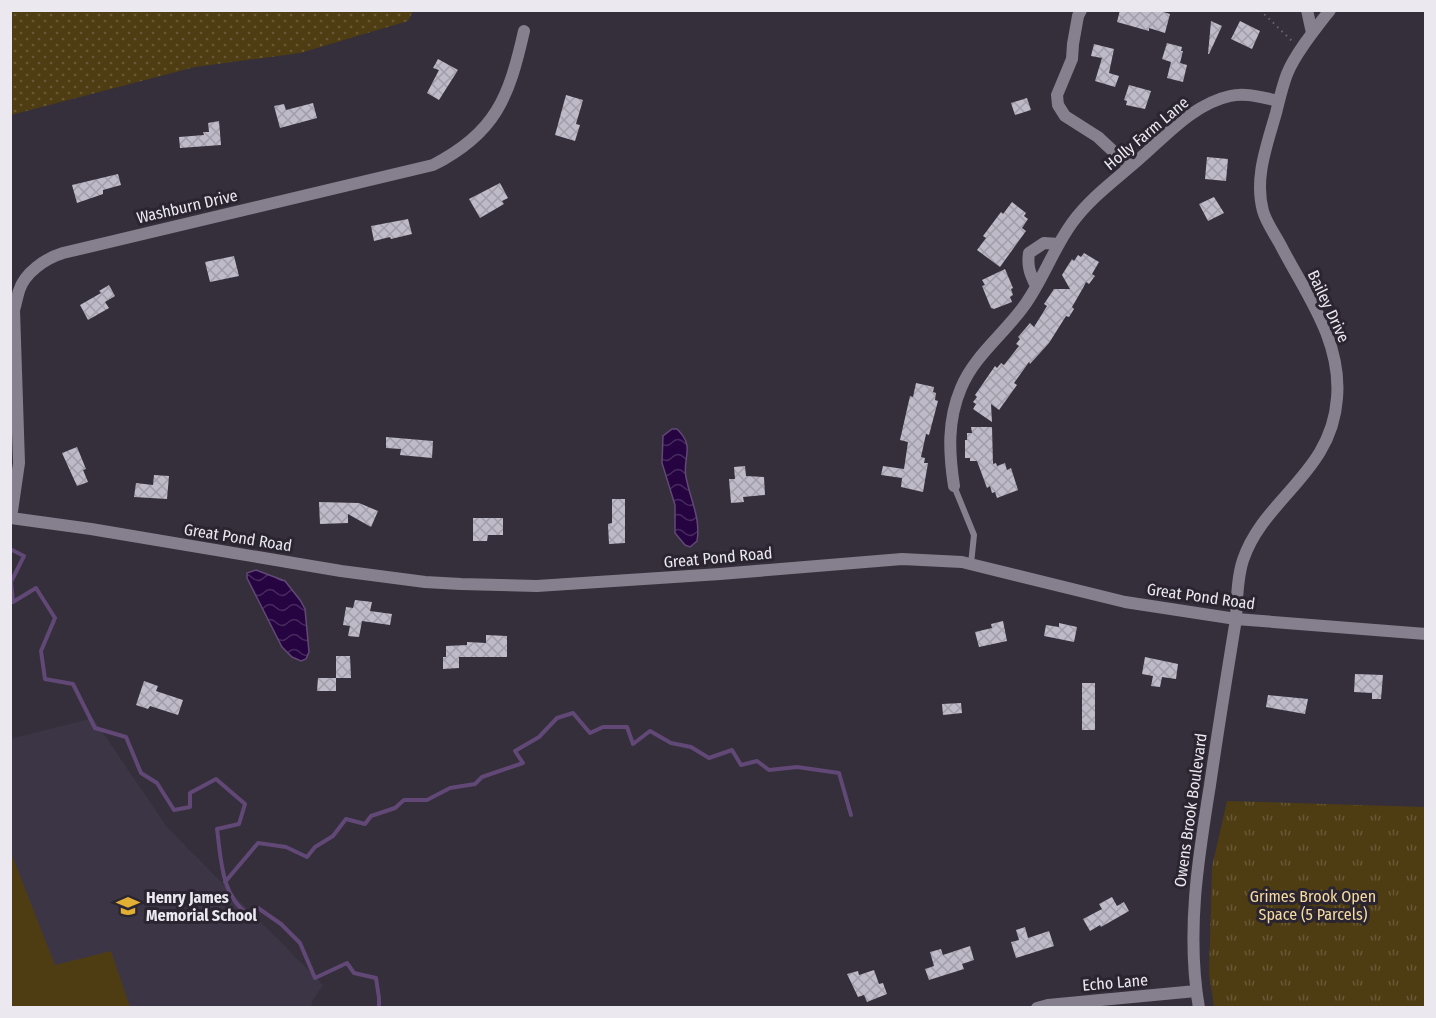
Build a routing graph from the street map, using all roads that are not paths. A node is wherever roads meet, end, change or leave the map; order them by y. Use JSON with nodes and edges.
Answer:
{"nodes":[{"id":1,"x":1081,"y":10,"type":"edge"},
{"id":2,"x":1307,"y":10,"type":"edge"},
{"id":3,"x":1330,"y":10,"type":"edge"},
{"id":4,"x":524,"y":31,"type":"dead end"},
{"id":5,"x":1312,"y":33,"type":"junction"},
{"id":6,"x":1279,"y":101,"type":"junction"},
{"id":7,"x":1130,"y":167,"type":"junction"},
{"id":8,"x":1059,"y":244,"type":"junction"},
{"id":9,"x":1036,"y":286,"type":"junction"},
{"id":10,"x":954,"y":486,"type":"joint"},
{"id":11,"x":10,"y":518,"type":"edge"},
{"id":12,"x":971,"y":564,"type":"junction"},
{"id":13,"x":1236,"y":619,"type":"junction"},
{"id":14,"x":1425,"y":634,"type":"edge"},
{"id":15,"x":1196,"y":991,"type":"junction"},
{"id":16,"x":1037,"y":1008,"type":"edge"},
{"id":17,"x":1199,"y":1008,"type":"edge"}],
"edges":[{"from":1,"to":7,"type":"street"},
{"from":2,"to":5,"type":"street"},
{"from":3,"to":5,"type":"street","name":"Bailey Drive"},
{"from":4,"to":11,"type":"street","name":"Washburn Drive"},
{"from":5,"to":6,"type":"street","name":"Bailey Drive"},
{"from":6,"to":7,"type":"street","name":"Holly Farm Lane"},
{"from":6,"to":13,"type":"street","name":"Bailey Drive"},
{"from":7,"to":8,"type":"street","name":"Holly Farm Lane"},
{"from":8,"to":9,"type":"street","name":"Holly Farm Lane"},
{"from":8,"to":9,"type":"street"},
{"from":9,"to":10,"type":"street","name":"Holly Farm Lane"},
{"from":10,"to":12,"type":"lane"},
{"from":11,"to":12,"type":"street","name":"Great Pond Road"},
{"from":12,"to":13,"type":"street","name":"Great Pond Road"},
{"from":13,"to":14,"type":"street","name":"Great Pond Road"},
{"from":13,"to":15,"type":"street","name":"Owens Brook Boulevard"},
{"from":15,"to":16,"type":"street","name":"Echo Lane"},
{"from":15,"to":17,"type":"street","name":"Owens Brook Boulevard"}]}
